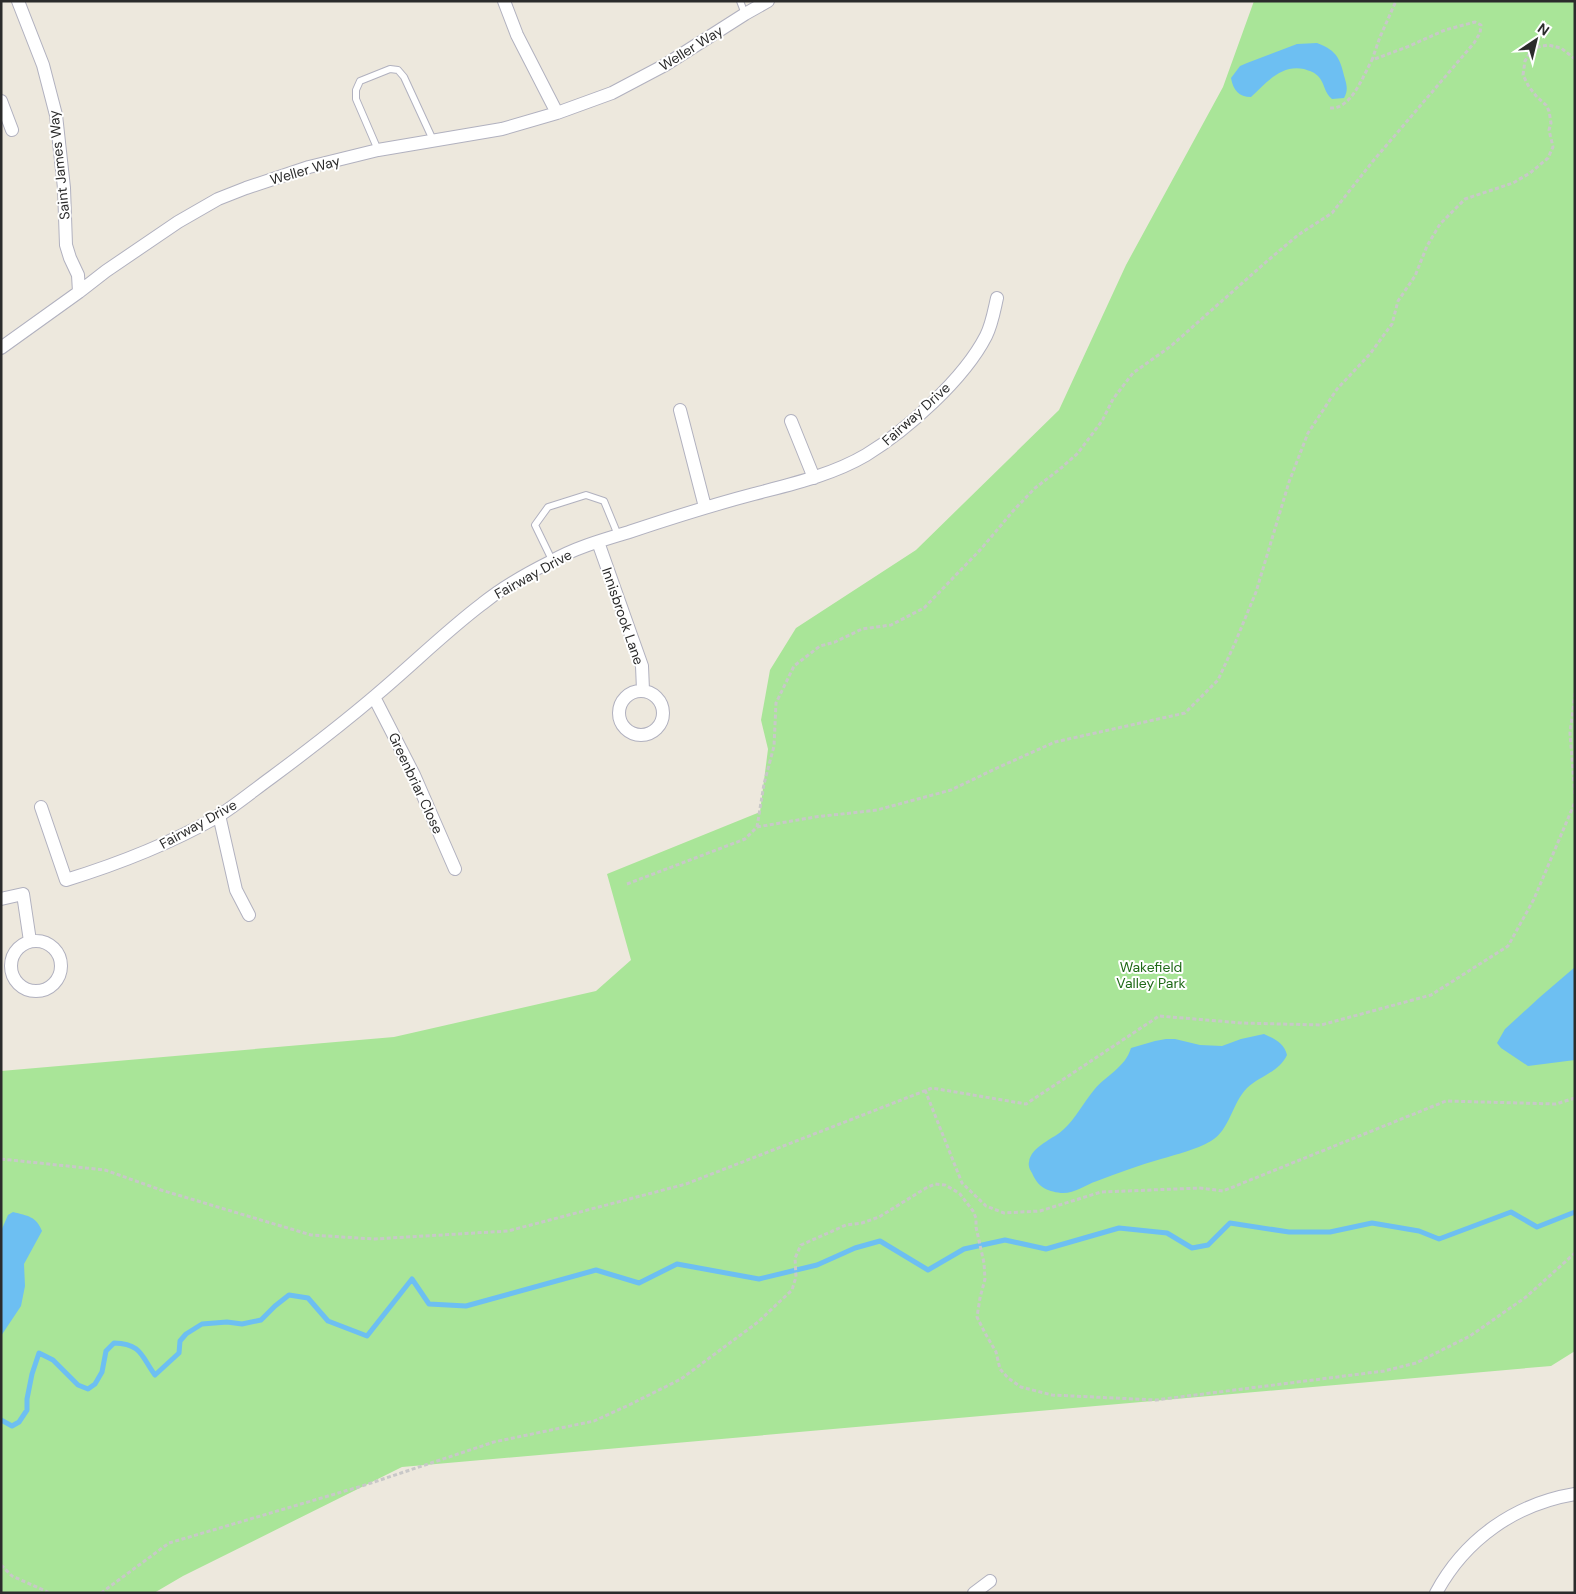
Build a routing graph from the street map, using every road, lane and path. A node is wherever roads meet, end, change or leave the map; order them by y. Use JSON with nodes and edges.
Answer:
{"nodes":[{"id":1,"x":18,"y":1,"type":"edge"},
{"id":2,"x":504,"y":1,"type":"edge"},
{"id":3,"x":740,"y":1,"type":"edge"},
{"id":4,"x":768,"y":1,"type":"edge"},
{"id":5,"x":1396,"y":1,"type":"edge"},
{"id":6,"x":745,"y":14,"type":"junction"},
{"id":7,"x":1575,"y":59,"type":"edge"},
{"id":8,"x":1372,"y":60,"type":"junction"},
{"id":9,"x":1,"y":101,"type":"edge"},
{"id":10,"x":1330,"y":108,"type":"dead end"},
{"id":11,"x":557,"y":113,"type":"junction"},
{"id":12,"x":12,"y":130,"type":"dead end"},
{"id":13,"x":433,"y":140,"type":"junction"},
{"id":14,"x":378,"y":150,"type":"junction"},
{"id":15,"x":79,"y":292,"type":"junction"},
{"id":16,"x":997,"y":298,"type":"dead end"},
{"id":17,"x":1,"y":348,"type":"edge"},
{"id":18,"x":680,"y":410,"type":"dead end"},
{"id":19,"x":791,"y":421,"type":"dead end"},
{"id":20,"x":814,"y":478,"type":"junction"},
{"id":21,"x":705,"y":507,"type":"junction"},
{"id":22,"x":618,"y":535,"type":"junction"},
{"id":23,"x":598,"y":542,"type":"junction"},
{"id":24,"x":552,"y":560,"type":"junction"},
{"id":25,"x":643,"y":690,"type":"dead end"},
{"id":26,"x":1575,"y":693,"type":"edge"},
{"id":27,"x":374,"y":697,"type":"junction"},
{"id":28,"x":1575,"y":797,"type":"edge"},
{"id":29,"x":1575,"y":802,"type":"edge"},
{"id":30,"x":40,"y":807,"type":"dead end"},
{"id":31,"x":219,"y":815,"type":"junction"},
{"id":32,"x":757,"y":827,"type":"junction"},
{"id":33,"x":455,"y":869,"type":"dead end"},
{"id":34,"x":627,"y":884,"type":"dead end"},
{"id":35,"x":1,"y":899,"type":"edge"},
{"id":36,"x":249,"y":915,"type":"dead end"},
{"id":37,"x":30,"y":941,"type":"junction"},
{"id":38,"x":926,"y":1090,"type":"junction"},
{"id":39,"x":1575,"y":1098,"type":"edge"},
{"id":40,"x":1,"y":1159,"type":"edge"},
{"id":41,"x":970,"y":1192,"type":"junction"},
{"id":42,"x":963,"y":1198,"type":"junction"},
{"id":43,"x":1575,"y":1253,"type":"edge"},
{"id":44,"x":1575,"y":1494,"type":"edge"},
{"id":45,"x":1,"y":1565,"type":"edge"},
{"id":46,"x":990,"y":1581,"type":"dead end"},
{"id":47,"x":50,"y":1593,"type":"edge"},
{"id":48,"x":101,"y":1593,"type":"edge"},
{"id":49,"x":974,"y":1593,"type":"edge"},
{"id":50,"x":1436,"y":1593,"type":"edge"}],
"edges":[{"from":1,"to":15,"type":"street","name":"Saint James Way"},
{"from":2,"to":11,"type":"street"},
{"from":3,"to":6,"type":"lane"},
{"from":4,"to":6,"type":"street","name":"Weller Way"},
{"from":5,"to":8,"type":"path"},
{"from":6,"to":11,"type":"street","name":"Weller Way"},
{"from":7,"to":32,"type":"path"},
{"from":8,"to":10,"type":"path"},
{"from":8,"to":32,"type":"path"},
{"from":9,"to":12,"type":"street"},
{"from":11,"to":13,"type":"street","name":"Weller Way"},
{"from":13,"to":14,"type":"street","name":"Weller Way"},
{"from":13,"to":14,"type":"lane"},
{"from":14,"to":15,"type":"street","name":"Weller Way"},
{"from":15,"to":17,"type":"street","name":"Weller Way"},
{"from":16,"to":20,"type":"street","name":"Fairway Drive"},
{"from":18,"to":21,"type":"street"},
{"from":19,"to":20,"type":"street"},
{"from":20,"to":21,"type":"street","name":"Fairway Drive"},
{"from":21,"to":22,"type":"street","name":"Fairway Drive"},
{"from":22,"to":23,"type":"street","name":"Fairway Drive"},
{"from":22,"to":24,"type":"lane"},
{"from":23,"to":24,"type":"street","name":"Fairway Drive"},
{"from":23,"to":25,"type":"street","name":"Innisbrook Lane"},
{"from":24,"to":27,"type":"street","name":"Fairway Drive"},
{"from":26,"to":28,"type":"path"},
{"from":27,"to":31,"type":"street","name":"Fairway Drive"},
{"from":27,"to":33,"type":"street","name":"Greenbriar Close"},
{"from":29,"to":38,"type":"path"},
{"from":30,"to":31,"type":"street","name":"Fairway Drive"},
{"from":31,"to":36,"type":"street"},
{"from":32,"to":34,"type":"path"},
{"from":35,"to":37,"type":"street"},
{"from":37,"to":37,"type":"street"},
{"from":38,"to":40,"type":"path"},
{"from":38,"to":41,"type":"path"},
{"from":39,"to":41,"type":"path"},
{"from":41,"to":42,"type":"path"},
{"from":42,"to":43,"type":"path"},
{"from":42,"to":48,"type":"path"},
{"from":44,"to":50,"type":"street"},
{"from":45,"to":47,"type":"path"},
{"from":46,"to":49,"type":"street"}]}
